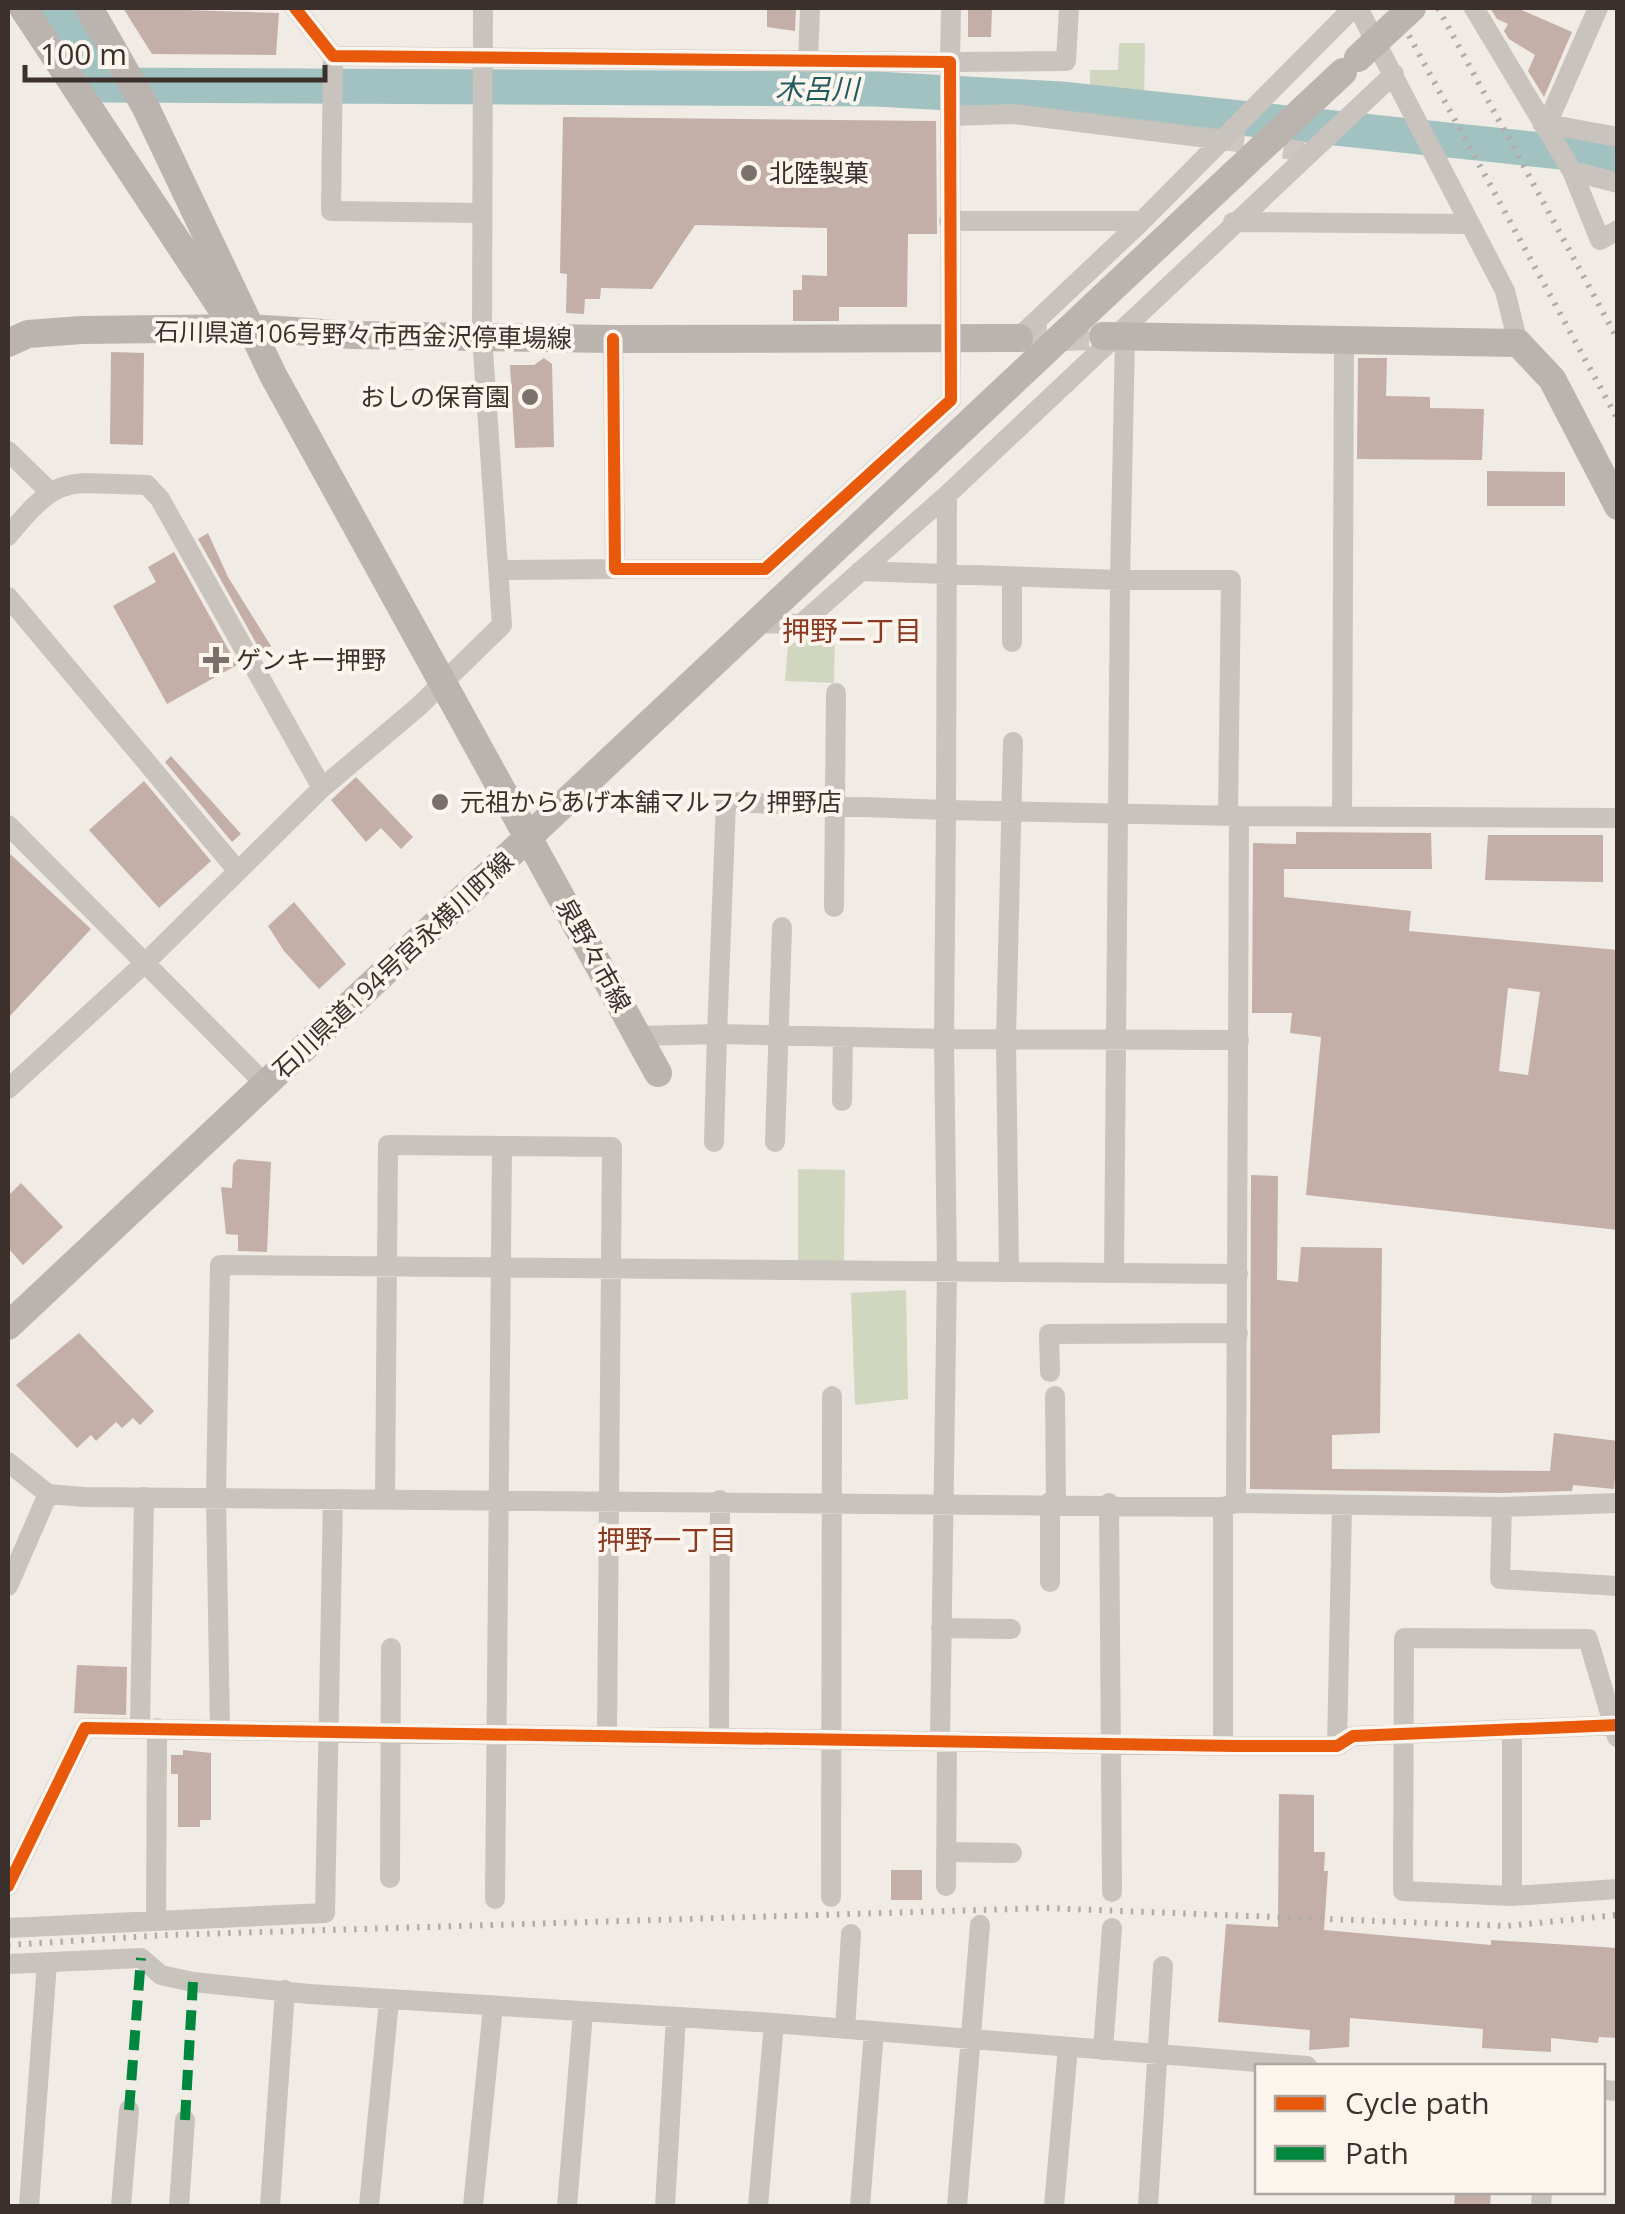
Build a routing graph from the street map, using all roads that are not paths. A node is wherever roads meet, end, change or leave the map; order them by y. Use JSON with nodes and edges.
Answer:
{"nodes":[{"id":1,"x":22,"y":8,"type":"edge"},
{"id":2,"x":89,"y":8,"type":"edge"},
{"id":3,"x":296,"y":8,"type":"edge"},
{"id":4,"x":483,"y":8,"type":"edge"},
{"id":5,"x":810,"y":8,"type":"edge"},
{"id":6,"x":951,"y":8,"type":"edge"},
{"id":7,"x":1068,"y":8,"type":"edge"},
{"id":8,"x":1356,"y":8,"type":"edge"},
{"id":9,"x":1412,"y":8,"type":"edge"},
{"id":10,"x":1474,"y":8,"type":"edge"},
{"id":11,"x":1598,"y":8,"type":"edge"},
{"id":12,"x":333,"y":61,"type":"junction"},
{"id":13,"x":483,"y":62,"type":"junction"},
{"id":14,"x":808,"y":64,"type":"junction"},
{"id":15,"x":950,"y":70,"type":"junction"},
{"id":16,"x":1394,"y":74,"type":"junction"},
{"id":17,"x":950,"y":113,"type":"junction"},
{"id":18,"x":1545,"y":126,"type":"junction"},
{"id":19,"x":1227,"y":137,"type":"junction"},
{"id":20,"x":1618,"y":137,"type":"edge"},
{"id":21,"x":1570,"y":169,"type":"junction"},
{"id":22,"x":1618,"y":183,"type":"edge"},
{"id":23,"x":482,"y":213,"type":"junction"},
{"id":24,"x":1142,"y":220,"type":"junction"},
{"id":25,"x":950,"y":222,"type":"junction"},
{"id":26,"x":1233,"y":222,"type":"junction"},
{"id":27,"x":1469,"y":224,"type":"junction"},
{"id":28,"x":1618,"y":230,"type":"edge"},
{"id":29,"x":251,"y":328,"type":"junction"},
{"id":30,"x":1114,"y":336,"type":"junction"},
{"id":31,"x":482,"y":337,"type":"junction"},
{"id":32,"x":1019,"y":338,"type":"joint"},
{"id":33,"x":613,"y":339,"type":"junction"},
{"id":34,"x":950,"y":341,"type":"junction"},
{"id":35,"x":1344,"y":342,"type":"junction"},
{"id":36,"x":8,"y":343,"type":"edge"},
{"id":37,"x":1518,"y":343,"type":"junction"},
{"id":38,"x":8,"y":451,"type":"edge"},
{"id":39,"x":50,"y":491,"type":"junction"},
{"id":40,"x":947,"y":494,"type":"junction"},
{"id":41,"x":1618,"y":506,"type":"edge"},
{"id":42,"x":8,"y":536,"type":"edge"},
{"id":43,"x":615,"y":569,"type":"junction"},
{"id":44,"x":765,"y":569,"type":"junction"},
{"id":45,"x":498,"y":570,"type":"junction"},
{"id":46,"x":860,"y":571,"type":"junction"},
{"id":47,"x":947,"y":574,"type":"junction"},
{"id":48,"x":1012,"y":576,"type":"junction"},
{"id":49,"x":1120,"y":580,"type":"junction"},
{"id":50,"x":8,"y":596,"type":"edge"},
{"id":51,"x":782,"y":600,"type":"junction"},
{"id":52,"x":756,"y":624,"type":"junction"},
{"id":53,"x":1012,"y":642,"type":"dead end"},
{"id":54,"x":440,"y":682,"type":"junction"},
{"id":55,"x":836,"y":694,"type":"dead end"},
{"id":56,"x":1013,"y":742,"type":"dead end"},
{"id":57,"x":322,"y":788,"type":"junction"},
{"id":58,"x":836,"y":806,"type":"junction"},
{"id":59,"x":946,"y":810,"type":"junction"},
{"id":60,"x":1011,"y":812,"type":"junction"},
{"id":61,"x":1117,"y":814,"type":"junction"},
{"id":62,"x":1234,"y":816,"type":"junction"},
{"id":63,"x":1342,"y":817,"type":"junction"},
{"id":64,"x":1618,"y":818,"type":"edge"},
{"id":65,"x":8,"y":825,"type":"edge"},
{"id":66,"x":529,"y":836,"type":"junction"},
{"id":67,"x":238,"y":870,"type":"junction"},
{"id":68,"x":834,"y":907,"type":"dead end"},
{"id":69,"x":782,"y":928,"type":"dead end"},
{"id":70,"x":146,"y":962,"type":"junction"},
{"id":71,"x":717,"y":1034,"type":"junction"},
{"id":72,"x":638,"y":1036,"type":"junction"},
{"id":73,"x":780,"y":1036,"type":"junction"},
{"id":74,"x":843,"y":1037,"type":"junction"},
{"id":75,"x":944,"y":1039,"type":"junction"},
{"id":76,"x":1006,"y":1039,"type":"junction"},
{"id":77,"x":1114,"y":1039,"type":"junction"},
{"id":78,"x":1239,"y":1040,"type":"junction"},
{"id":79,"x":658,"y":1073,"type":"dead end"},
{"id":80,"x":266,"y":1085,"type":"junction"},
{"id":81,"x":8,"y":1089,"type":"edge"},
{"id":82,"x":842,"y":1101,"type":"dead end"},
{"id":83,"x":714,"y":1142,"type":"dead end"},
{"id":84,"x":776,"y":1142,"type":"dead end"},
{"id":85,"x":502,"y":1146,"type":"junction"},
{"id":86,"x":386,"y":1267,"type":"junction"},
{"id":87,"x":499,"y":1269,"type":"junction"},
{"id":88,"x":613,"y":1270,"type":"junction"},
{"id":89,"x":947,"y":1270,"type":"junction"},
{"id":90,"x":1009,"y":1271,"type":"junction"},
{"id":91,"x":1114,"y":1272,"type":"junction"},
{"id":92,"x":1238,"y":1274,"type":"junction"},
{"id":93,"x":8,"y":1326,"type":"edge"},
{"id":94,"x":1238,"y":1334,"type":"junction"},
{"id":95,"x":1050,"y":1372,"type":"dead end"},
{"id":96,"x":832,"y":1396,"type":"dead end"},
{"id":97,"x":1055,"y":1396,"type":"dead end"},
{"id":98,"x":8,"y":1462,"type":"edge"},
{"id":99,"x":48,"y":1494,"type":"junction"},
{"id":100,"x":144,"y":1497,"type":"junction"},
{"id":101,"x":216,"y":1497,"type":"junction"},
{"id":102,"x":333,"y":1499,"type":"junction"},
{"id":103,"x":385,"y":1500,"type":"junction"},
{"id":104,"x":499,"y":1500,"type":"junction"},
{"id":105,"x":720,"y":1500,"type":"junction"},
{"id":106,"x":832,"y":1500,"type":"junction"},
{"id":107,"x":608,"y":1501,"type":"junction"},
{"id":108,"x":942,"y":1501,"type":"junction"},
{"id":109,"x":1053,"y":1502,"type":"junction"},
{"id":110,"x":1109,"y":1503,"type":"junction"},
{"id":111,"x":1618,"y":1503,"type":"edge"},
{"id":112,"x":1229,"y":1505,"type":"junction"},
{"id":113,"x":1342,"y":1506,"type":"junction"},
{"id":114,"x":1502,"y":1507,"type":"junction"},
{"id":115,"x":1050,"y":1582,"type":"dead end"},
{"id":116,"x":8,"y":1586,"type":"edge"},
{"id":117,"x":1618,"y":1586,"type":"edge"},
{"id":118,"x":941,"y":1628,"type":"junction"},
{"id":119,"x":1010,"y":1629,"type":"dead end"},
{"id":120,"x":391,"y":1648,"type":"dead end"},
{"id":121,"x":1617,"y":1726,"type":"edge"},
{"id":122,"x":149,"y":1728,"type":"junction"},
{"id":123,"x":220,"y":1730,"type":"junction"},
{"id":124,"x":328,"y":1731,"type":"junction"},
{"id":125,"x":1512,"y":1731,"type":"junction"},
{"id":126,"x":392,"y":1732,"type":"junction"},
{"id":127,"x":496,"y":1733,"type":"junction"},
{"id":128,"x":606,"y":1735,"type":"junction"},
{"id":129,"x":719,"y":1736,"type":"junction"},
{"id":130,"x":1400,"y":1737,"type":"junction"},
{"id":131,"x":830,"y":1738,"type":"junction"},
{"id":132,"x":1618,"y":1739,"type":"edge"},
{"id":133,"x":943,"y":1741,"type":"junction"},
{"id":134,"x":1111,"y":1744,"type":"junction"},
{"id":135,"x":1223,"y":1745,"type":"junction"},
{"id":136,"x":1338,"y":1746,"type":"junction"},
{"id":137,"x":946,"y":1852,"type":"junction"},
{"id":138,"x":1012,"y":1853,"type":"dead end"},
{"id":139,"x":390,"y":1878,"type":"dead end"},
{"id":140,"x":8,"y":1886,"type":"edge"},
{"id":141,"x":946,"y":1886,"type":"dead end"},
{"id":142,"x":1618,"y":1889,"type":"edge"},
{"id":143,"x":1112,"y":1892,"type":"dead end"},
{"id":144,"x":1512,"y":1896,"type":"junction"},
{"id":145,"x":831,"y":1897,"type":"dead end"},
{"id":146,"x":495,"y":1899,"type":"dead end"},
{"id":147,"x":156,"y":1921,"type":"junction"},
{"id":148,"x":980,"y":1925,"type":"dead end"},
{"id":149,"x":8,"y":1928,"type":"edge"},
{"id":150,"x":1112,"y":1928,"type":"dead end"},
{"id":151,"x":851,"y":1934,"type":"dead end"},
{"id":152,"x":47,"y":1962,"type":"junction"},
{"id":153,"x":8,"y":1964,"type":"edge"},
{"id":154,"x":1163,"y":1966,"type":"dead end"},
{"id":155,"x":285,"y":1990,"type":"junction"},
{"id":156,"x":389,"y":2001,"type":"junction"},
{"id":157,"x":493,"y":2007,"type":"junction"},
{"id":158,"x":583,"y":2013,"type":"junction"},
{"id":159,"x":676,"y":2017,"type":"junction"},
{"id":160,"x":774,"y":2023,"type":"junction"},
{"id":161,"x":846,"y":2029,"type":"junction"},
{"id":162,"x":874,"y":2031,"type":"junction"},
{"id":163,"x":969,"y":2039,"type":"junction"},
{"id":164,"x":1068,"y":2047,"type":"junction"},
{"id":165,"x":1103,"y":2050,"type":"junction"},
{"id":166,"x":1160,"y":2055,"type":"junction"},
{"id":167,"x":1280,"y":2064,"type":"edge"},
{"id":168,"x":128,"y":2110,"type":"dead end"},
{"id":169,"x":184,"y":2120,"type":"dead end"},
{"id":170,"x":29,"y":2206,"type":"edge"},
{"id":171,"x":121,"y":2206,"type":"edge"},
{"id":172,"x":179,"y":2206,"type":"edge"},
{"id":173,"x":270,"y":2206,"type":"edge"},
{"id":174,"x":369,"y":2206,"type":"edge"},
{"id":175,"x":473,"y":2206,"type":"edge"},
{"id":176,"x":567,"y":2206,"type":"edge"},
{"id":177,"x":665,"y":2206,"type":"edge"},
{"id":178,"x":758,"y":2206,"type":"edge"},
{"id":179,"x":860,"y":2206,"type":"edge"},
{"id":180,"x":957,"y":2206,"type":"edge"},
{"id":181,"x":1054,"y":2206,"type":"edge"},
{"id":182,"x":1148,"y":2206,"type":"edge"}],
"edges":[{"from":1,"to":29,"type":"main road","name":"石川県道194号宮永横川町線"},
{"from":2,"to":29,"type":"main road","name":"石川県道194号宮永横川町線"},
{"from":3,"to":12,"type":"street"},
{"from":4,"to":13,"type":"street"},
{"from":5,"to":14,"type":"street"},
{"from":6,"to":15,"type":"street"},
{"from":7,"to":15,"type":"street"},
{"from":8,"to":16,"type":"street"},
{"from":8,"to":19,"type":"street"},
{"from":9,"to":51,"type":"main road","bridge":true},
{"from":10,"to":18,"type":"street"},
{"from":11,"to":18,"type":"street"},
{"from":12,"to":13,"type":"street"},
{"from":12,"to":23,"type":"street"},
{"from":13,"to":14,"type":"street"},
{"from":13,"to":23,"type":"street"},
{"from":14,"to":15,"type":"street"},
{"from":15,"to":17,"type":"street"},
{"from":16,"to":26,"type":"street"},
{"from":16,"to":27,"type":"street"},
{"from":17,"to":19,"type":"street"},
{"from":17,"to":25,"type":"street"},
{"from":18,"to":20,"type":"street"},
{"from":18,"to":21,"type":"street"},
{"from":19,"to":24,"type":"street"},
{"from":21,"to":22,"type":"street"},
{"from":21,"to":28,"type":"street"},
{"from":23,"to":31,"type":"street"},
{"from":24,"to":25,"type":"street"},
{"from":24,"to":32,"type":"street"},
{"from":25,"to":34,"type":"street"},
{"from":26,"to":27,"type":"street"},
{"from":26,"to":30,"type":"street"},
{"from":27,"to":37,"type":"street"},
{"from":29,"to":31,"type":"main road","name":"石川県道106号野々市西金沢停車場線"},
{"from":29,"to":36,"type":"main road","name":"石川県道106号野々市西金沢停車場線"},
{"from":29,"to":54,"type":"main road","name":"石川県道194号宮永横川町線"},
{"from":30,"to":35,"type":"main road"},
{"from":30,"to":40,"type":"street"},
{"from":30,"to":49,"type":"street"},
{"from":31,"to":33,"type":"main road","name":"石川県道106号野々市西金沢停車場線"},
{"from":31,"to":45,"type":"street"},
{"from":32,"to":34,"type":"main road","name":"石川県道106号野々市西金沢停車場線"},
{"from":33,"to":34,"type":"main road","name":"石川県道106号野々市西金沢停車場線"},
{"from":33,"to":43,"type":"street"},
{"from":34,"to":44,"type":"street"},
{"from":35,"to":37,"type":"main road"},
{"from":35,"to":63,"type":"street"},
{"from":37,"to":41,"type":"main road"},
{"from":38,"to":39,"type":"street"},
{"from":39,"to":42,"type":"street"},
{"from":39,"to":57,"type":"street"},
{"from":40,"to":46,"type":"street"},
{"from":40,"to":47,"type":"street"},
{"from":43,"to":44,"type":"street"},
{"from":43,"to":45,"type":"street"},
{"from":44,"to":51,"type":"street"},
{"from":45,"to":54,"type":"street"},
{"from":46,"to":47,"type":"street"},
{"from":46,"to":52,"type":"street"},
{"from":47,"to":48,"type":"street"},
{"from":47,"to":59,"type":"street"},
{"from":48,"to":49,"type":"street"},
{"from":48,"to":53,"type":"street"},
{"from":49,"to":61,"type":"street"},
{"from":49,"to":62,"type":"street"},
{"from":50,"to":67,"type":"street"},
{"from":51,"to":52,"type":"main road"},
{"from":52,"to":66,"type":"main road"},
{"from":54,"to":57,"type":"street"},
{"from":54,"to":66,"type":"main road","name":"石川県道194号宮永横川町線"},
{"from":55,"to":58,"type":"street"},
{"from":56,"to":60,"type":"street"},
{"from":57,"to":67,"type":"street"},
{"from":58,"to":59,"type":"street"},
{"from":58,"to":68,"type":"street"},
{"from":58,"to":71,"type":"street"},
{"from":59,"to":60,"type":"street"},
{"from":59,"to":75,"type":"street"},
{"from":60,"to":61,"type":"street"},
{"from":60,"to":76,"type":"street"},
{"from":61,"to":62,"type":"street"},
{"from":61,"to":77,"type":"street"},
{"from":62,"to":63,"type":"street"},
{"from":62,"to":78,"type":"street"},
{"from":63,"to":64,"type":"street"},
{"from":65,"to":70,"type":"street"},
{"from":66,"to":72,"type":"main road","name":"泉野々市線"},
{"from":66,"to":80,"type":"main road","name":"石川県道194号宮永横川町線"},
{"from":67,"to":70,"type":"street"},
{"from":69,"to":73,"type":"street"},
{"from":70,"to":80,"type":"street"},
{"from":70,"to":81,"type":"street"},
{"from":71,"to":72,"type":"street"},
{"from":71,"to":73,"type":"street"},
{"from":71,"to":83,"type":"street"},
{"from":72,"to":79,"type":"main road","name":"泉野々市線"},
{"from":73,"to":74,"type":"street"},
{"from":73,"to":84,"type":"street"},
{"from":74,"to":75,"type":"street"},
{"from":74,"to":82,"type":"street"},
{"from":75,"to":76,"type":"street"},
{"from":75,"to":89,"type":"street"},
{"from":76,"to":77,"type":"street"},
{"from":76,"to":90,"type":"street"},
{"from":77,"to":78,"type":"street"},
{"from":77,"to":91,"type":"street"},
{"from":78,"to":92,"type":"street"},
{"from":80,"to":93,"type":"main road","name":"石川県道194号宮永横川町線"},
{"from":85,"to":86,"type":"street"},
{"from":85,"to":87,"type":"street"},
{"from":85,"to":88,"type":"street"},
{"from":86,"to":87,"type":"street"},
{"from":86,"to":101,"type":"street"},
{"from":86,"to":103,"type":"street"},
{"from":87,"to":88,"type":"street"},
{"from":87,"to":104,"type":"street"},
{"from":88,"to":89,"type":"street"},
{"from":88,"to":107,"type":"street"},
{"from":89,"to":90,"type":"street"},
{"from":89,"to":108,"type":"street"},
{"from":90,"to":91,"type":"street"},
{"from":91,"to":92,"type":"street"},
{"from":92,"to":94,"type":"street"},
{"from":94,"to":95,"type":"street"},
{"from":94,"to":112,"type":"street"},
{"from":96,"to":106,"type":"street"},
{"from":97,"to":109,"type":"street"},
{"from":98,"to":99,"type":"street"},
{"from":99,"to":100,"type":"street"},
{"from":99,"to":116,"type":"street"},
{"from":100,"to":101,"type":"street"},
{"from":100,"to":122,"type":"street"},
{"from":101,"to":102,"type":"street"},
{"from":101,"to":123,"type":"street"},
{"from":102,"to":103,"type":"street"},
{"from":102,"to":124,"type":"street"},
{"from":103,"to":104,"type":"street"},
{"from":104,"to":107,"type":"street"},
{"from":104,"to":127,"type":"street"},
{"from":105,"to":106,"type":"street"},
{"from":105,"to":107,"type":"street"},
{"from":105,"to":129,"type":"street"},
{"from":106,"to":108,"type":"street"},
{"from":106,"to":131,"type":"street"},
{"from":107,"to":128,"type":"street"},
{"from":108,"to":109,"type":"street"},
{"from":108,"to":118,"type":"street"},
{"from":109,"to":110,"type":"street"},
{"from":109,"to":115,"type":"street"},
{"from":110,"to":112,"type":"street"},
{"from":110,"to":134,"type":"street"},
{"from":111,"to":114,"type":"street"},
{"from":112,"to":113,"type":"street"},
{"from":112,"to":135,"type":"street"},
{"from":113,"to":114,"type":"street"},
{"from":113,"to":136,"type":"street"},
{"from":114,"to":117,"type":"street"},
{"from":118,"to":119,"type":"street"},
{"from":118,"to":133,"type":"street"},
{"from":120,"to":126,"type":"street"},
{"from":121,"to":125,"type":"street"},
{"from":121,"to":130,"type":"street"},
{"from":121,"to":132,"type":"street"},
{"from":122,"to":123,"type":"street"},
{"from":122,"to":140,"type":"street"},
{"from":122,"to":147,"type":"street"},
{"from":123,"to":124,"type":"street"},
{"from":124,"to":126,"type":"street"},
{"from":124,"to":147,"type":"street"},
{"from":125,"to":130,"type":"street"},
{"from":125,"to":144,"type":"street"},
{"from":126,"to":127,"type":"street"},
{"from":126,"to":139,"type":"street"},
{"from":127,"to":128,"type":"street"},
{"from":127,"to":146,"type":"street"},
{"from":128,"to":129,"type":"street"},
{"from":129,"to":131,"type":"street"},
{"from":130,"to":136,"type":"street"},
{"from":130,"to":144,"type":"street"},
{"from":131,"to":133,"type":"street"},
{"from":131,"to":145,"type":"street"},
{"from":133,"to":134,"type":"street"},
{"from":133,"to":137,"type":"street"},
{"from":134,"to":135,"type":"street"},
{"from":134,"to":143,"type":"street"},
{"from":135,"to":136,"type":"street"},
{"from":137,"to":138,"type":"street"},
{"from":137,"to":141,"type":"street"},
{"from":142,"to":144,"type":"street"},
{"from":147,"to":149,"type":"street"},
{"from":148,"to":163,"type":"street"},
{"from":150,"to":165,"type":"street"},
{"from":151,"to":161,"type":"street"},
{"from":152,"to":153,"type":"street"},
{"from":152,"to":155,"type":"street"},
{"from":152,"to":170,"type":"street"},
{"from":154,"to":166,"type":"street"},
{"from":155,"to":156,"type":"street"},
{"from":155,"to":173,"type":"street"},
{"from":156,"to":157,"type":"street"},
{"from":156,"to":174,"type":"street"},
{"from":157,"to":158,"type":"street"},
{"from":157,"to":175,"type":"street"},
{"from":158,"to":159,"type":"street"},
{"from":158,"to":176,"type":"street"},
{"from":159,"to":160,"type":"street"},
{"from":159,"to":177,"type":"street"},
{"from":160,"to":161,"type":"street"},
{"from":160,"to":178,"type":"street"},
{"from":161,"to":162,"type":"street"},
{"from":162,"to":163,"type":"street"},
{"from":162,"to":179,"type":"street"},
{"from":163,"to":164,"type":"street"},
{"from":163,"to":180,"type":"street"},
{"from":164,"to":165,"type":"street"},
{"from":164,"to":181,"type":"street"},
{"from":165,"to":166,"type":"street"},
{"from":166,"to":167,"type":"street"},
{"from":166,"to":182,"type":"street"},
{"from":168,"to":171,"type":"street"},
{"from":169,"to":172,"type":"street"}]}
